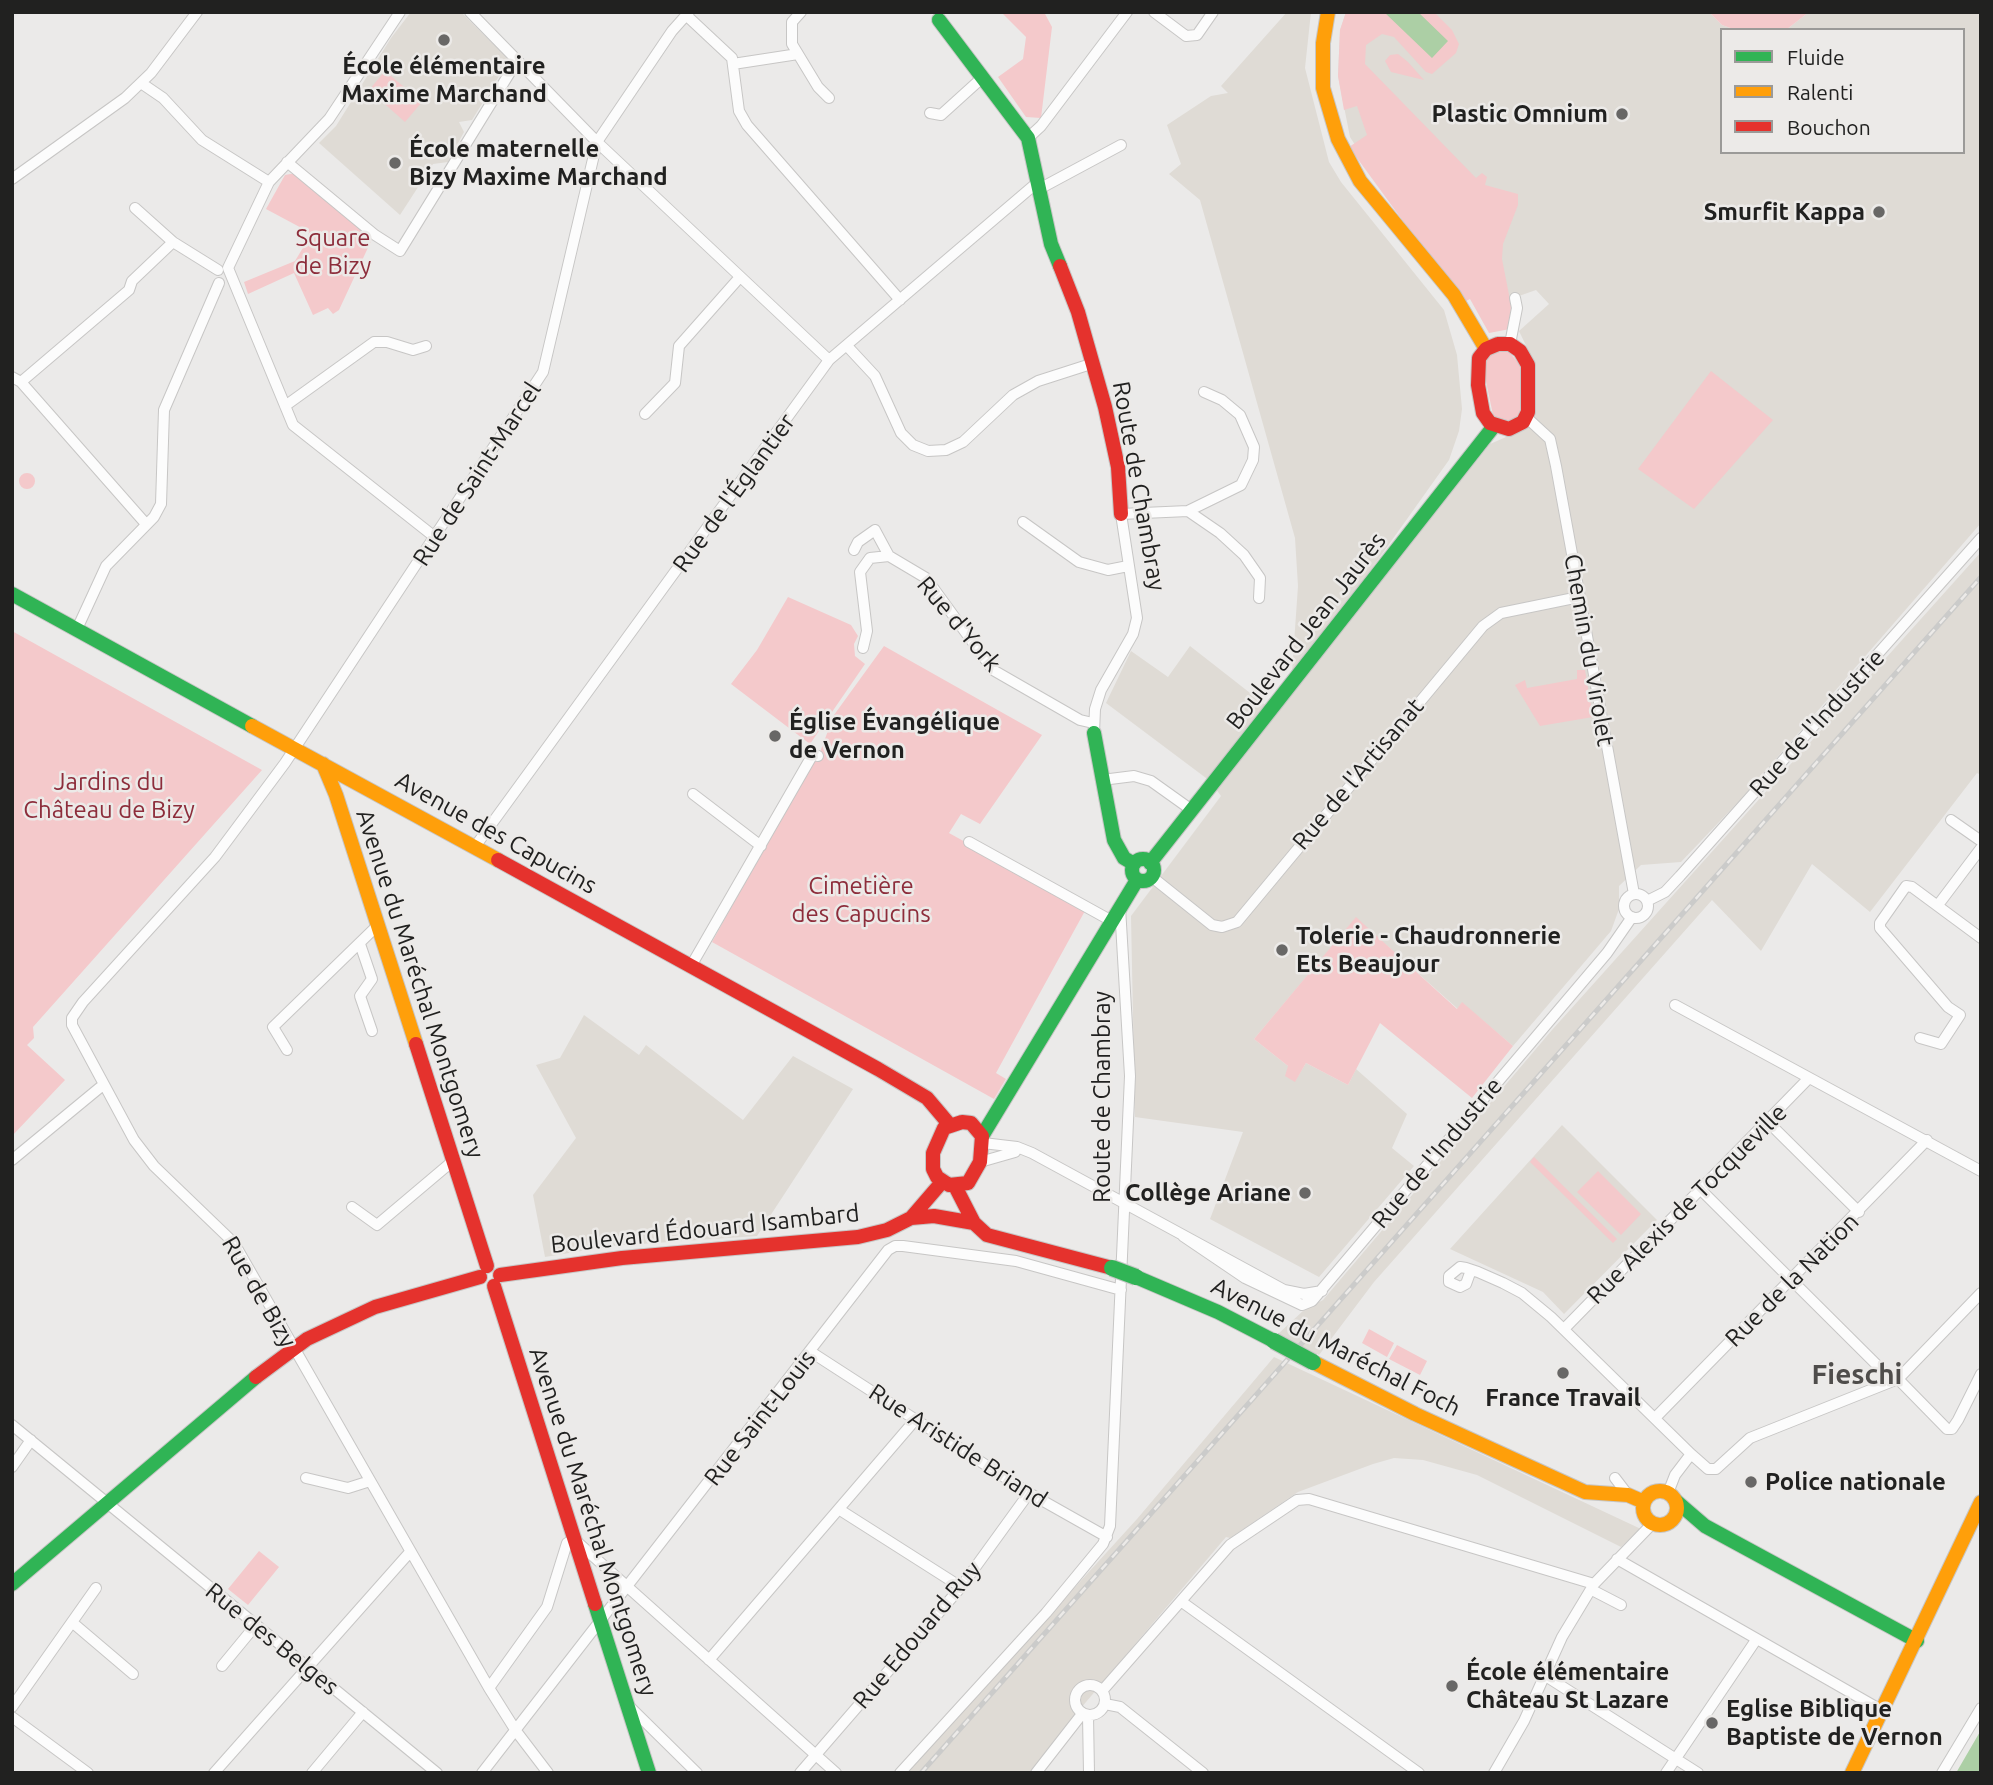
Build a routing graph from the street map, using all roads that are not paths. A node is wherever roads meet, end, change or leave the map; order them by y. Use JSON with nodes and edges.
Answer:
{"nodes":[{"id":1,"x":197,"y":12,"type":"edge"},
{"id":2,"x":400,"y":12,"type":"edge"},
{"id":3,"x":470,"y":12,"type":"edge"},
{"id":4,"x":801,"y":12,"type":"edge"},
{"id":5,"x":1128,"y":12,"type":"edge"},
{"id":6,"x":1154,"y":12,"type":"edge"},
{"id":7,"x":1213,"y":12,"type":"edge"},
{"id":8,"x":1328,"y":12,"type":"edge"},
{"id":9,"x":687,"y":14,"type":"edge"},
{"id":10,"x":936,"y":16,"type":"edge"},
{"id":11,"x":798,"y":54,"type":"junction"},
{"id":12,"x":517,"y":61,"type":"junction"},
{"id":13,"x":733,"y":64,"type":"junction"},
{"id":14,"x":983,"y":77,"type":"junction"},
{"id":15,"x":141,"y":83,"type":"junction"},
{"id":16,"x":829,"y":98,"type":"dead end"},
{"id":17,"x":930,"y":113,"type":"dead end"},
{"id":18,"x":1028,"y":138,"type":"junction"},
{"id":19,"x":597,"y":142,"type":"junction"},
{"id":20,"x":1121,"y":145,"type":"dead end"},
{"id":21,"x":287,"y":162,"type":"junction"},
{"id":22,"x":12,"y":179,"type":"edge"},
{"id":23,"x":269,"y":182,"type":"junction"},
{"id":24,"x":1040,"y":184,"type":"junction"},
{"id":25,"x":135,"y":208,"type":"dead end"},
{"id":26,"x":173,"y":242,"type":"junction"},
{"id":27,"x":223,"y":269,"type":"junction"},
{"id":28,"x":740,"y":277,"type":"junction"},
{"id":29,"x":225,"y":281,"type":"junction"},
{"id":30,"x":1515,"y":298,"type":"dead end"},
{"id":31,"x":900,"y":300,"type":"junction"},
{"id":32,"x":1510,"y":344,"type":"junction"},
{"id":33,"x":426,"y":346,"type":"dead end"},
{"id":34,"x":848,"y":347,"type":"junction"},
{"id":35,"x":1486,"y":349,"type":"junction"},
{"id":36,"x":829,"y":360,"type":"junction"},
{"id":37,"x":1094,"y":363,"type":"junction"},
{"id":38,"x":17,"y":379,"type":"edge"},
{"id":39,"x":1203,"y":392,"type":"dead end"},
{"id":40,"x":285,"y":406,"type":"junction"},
{"id":41,"x":645,"y":414,"type":"dead end"},
{"id":42,"x":1526,"y":416,"type":"junction"},
{"id":43,"x":1494,"y":426,"type":"junction"},
{"id":44,"x":1188,"y":511,"type":"junction"},
{"id":45,"x":1121,"y":514,"type":"junction"},
{"id":46,"x":1023,"y":522,"type":"dead end"},
{"id":47,"x":146,"y":524,"type":"junction"},
{"id":48,"x":436,"y":538,"type":"junction"},
{"id":49,"x":1981,"y":538,"type":"edge"},
{"id":50,"x":854,"y":550,"type":"dead end"},
{"id":51,"x":889,"y":556,"type":"junction"},
{"id":52,"x":1128,"y":566,"type":"junction"},
{"id":53,"x":12,"y":594,"type":"edge"},
{"id":54,"x":1579,"y":597,"type":"junction"},
{"id":55,"x":1259,"y":598,"type":"dead end"},
{"id":56,"x":76,"y":629,"type":"junction"},
{"id":57,"x":863,"y":648,"type":"dead end"},
{"id":58,"x":1094,"y":728,"type":"junction"},
{"id":59,"x":295,"y":749,"type":"junction"},
{"id":60,"x":818,"y":756,"type":"dead end"},
{"id":61,"x":323,"y":764,"type":"junction"},
{"id":62,"x":348,"y":776,"type":"junction"},
{"id":63,"x":1102,"y":780,"type":"junction"},
{"id":64,"x":693,"y":794,"type":"dead end"},
{"id":65,"x":337,"y":795,"type":"junction"},
{"id":66,"x":1193,"y":811,"type":"junction"},
{"id":67,"x":1951,"y":820,"type":"dead end"},
{"id":68,"x":969,"y":842,"type":"dead end"},
{"id":69,"x":1981,"y":842,"type":"edge"},
{"id":70,"x":761,"y":846,"type":"junction"},
{"id":71,"x":474,"y":848,"type":"junction"},
{"id":72,"x":1981,"y":848,"type":"edge"},
{"id":73,"x":1143,"y":871,"type":"junction"},
{"id":74,"x":1634,"y":894,"type":"junction"},
{"id":75,"x":1647,"y":901,"type":"junction"},
{"id":76,"x":1938,"y":905,"type":"junction"},
{"id":77,"x":1632,"y":918,"type":"junction"},
{"id":78,"x":378,"y":925,"type":"junction"},
{"id":79,"x":1116,"y":926,"type":"junction"},
{"id":80,"x":1981,"y":939,"type":"edge"},
{"id":81,"x":360,"y":944,"type":"junction"},
{"id":82,"x":691,"y":966,"type":"junction"},
{"id":83,"x":1675,"y":1005,"type":"dead end"},
{"id":84,"x":372,"y":1031,"type":"dead end"},
{"id":85,"x":1920,"y":1038,"type":"dead end"},
{"id":86,"x":287,"y":1050,"type":"dead end"},
{"id":87,"x":1809,"y":1078,"type":"junction"},
{"id":88,"x":103,"y":1085,"type":"junction"},
{"id":89,"x":999,"y":1105,"type":"junction"},
{"id":90,"x":1768,"y":1122,"type":"junction"},
{"id":91,"x":971,"y":1123,"type":"junction"},
{"id":92,"x":948,"y":1124,"type":"junction"},
{"id":93,"x":983,"y":1139,"type":"junction"},
{"id":94,"x":1927,"y":1140,"type":"junction"},
{"id":95,"x":1032,"y":1153,"type":"junction"},
{"id":96,"x":12,"y":1160,"type":"edge"},
{"id":97,"x":453,"y":1160,"type":"junction"},
{"id":98,"x":977,"y":1170,"type":"junction"},
{"id":99,"x":1981,"y":1171,"type":"edge"},
{"id":100,"x":949,"y":1184,"type":"junction"},
{"id":101,"x":1701,"y":1189,"type":"junction"},
{"id":102,"x":1125,"y":1204,"type":"junction"},
{"id":103,"x":352,"y":1207,"type":"dead end"},
{"id":104,"x":1859,"y":1212,"type":"junction"},
{"id":105,"x":911,"y":1218,"type":"junction"},
{"id":106,"x":974,"y":1223,"type":"junction"},
{"id":107,"x":1003,"y":1241,"type":"junction"},
{"id":108,"x":1471,"y":1270,"type":"dead end"},
{"id":109,"x":490,"y":1276,"type":"junction"},
{"id":110,"x":1793,"y":1279,"type":"junction"},
{"id":111,"x":1121,"y":1290,"type":"junction"},
{"id":112,"x":1981,"y":1293,"type":"edge"},
{"id":113,"x":1564,"y":1329,"type":"junction"},
{"id":114,"x":293,"y":1348,"type":"junction"},
{"id":115,"x":811,"y":1352,"type":"junction"},
{"id":116,"x":1981,"y":1374,"type":"edge"},
{"id":117,"x":1898,"y":1379,"type":"junction"},
{"id":118,"x":1656,"y":1418,"type":"junction"},
{"id":119,"x":916,"y":1419,"type":"junction"},
{"id":120,"x":12,"y":1425,"type":"edge"},
{"id":121,"x":31,"y":1440,"type":"junction"},
{"id":122,"x":1691,"y":1454,"type":"junction"},
{"id":123,"x":12,"y":1467,"type":"edge"},
{"id":124,"x":306,"y":1478,"type":"dead end"},
{"id":125,"x":370,"y":1481,"type":"junction"},
{"id":126,"x":1029,"y":1493,"type":"junction"},
{"id":127,"x":1672,"y":1497,"type":"junction"},
{"id":128,"x":1644,"y":1502,"type":"junction"},
{"id":129,"x":108,"y":1503,"type":"junction"},
{"id":130,"x":1980,"y":1508,"type":"edge"},
{"id":131,"x":839,"y":1510,"type":"junction"},
{"id":132,"x":1693,"y":1519,"type":"junction"},
{"id":133,"x":1672,"y":1520,"type":"junction"},
{"id":134,"x":1652,"y":1524,"type":"junction"},
{"id":135,"x":1108,"y":1532,"type":"junction"},
{"id":136,"x":575,"y":1541,"type":"junction"},
{"id":137,"x":410,"y":1552,"type":"junction"},
{"id":138,"x":1617,"y":1559,"type":"junction"},
{"id":139,"x":12,"y":1584,"type":"edge"},
{"id":140,"x":628,"y":1587,"type":"junction"},
{"id":141,"x":961,"y":1587,"type":"junction"},
{"id":142,"x":1593,"y":1587,"type":"junction"},
{"id":143,"x":96,"y":1588,"type":"dead end"},
{"id":144,"x":1182,"y":1602,"type":"junction"},
{"id":145,"x":1621,"y":1605,"type":"dead end"},
{"id":146,"x":601,"y":1622,"type":"junction"},
{"id":147,"x":73,"y":1623,"type":"junction"},
{"id":148,"x":255,"y":1626,"type":"junction"},
{"id":149,"x":1756,"y":1640,"type":"junction"},
{"id":150,"x":1917,"y":1641,"type":"junction"},
{"id":151,"x":709,"y":1660,"type":"junction"},
{"id":152,"x":222,"y":1666,"type":"dead end"},
{"id":153,"x":306,"y":1668,"type":"junction"},
{"id":154,"x":133,"y":1674,"type":"dead end"},
{"id":155,"x":1544,"y":1675,"type":"junction"},
{"id":156,"x":489,"y":1688,"type":"junction"},
{"id":157,"x":1102,"y":1691,"type":"junction"},
{"id":158,"x":627,"y":1704,"type":"junction"},
{"id":159,"x":1105,"y":1704,"type":"junction"},
{"id":160,"x":12,"y":1707,"type":"edge"},
{"id":161,"x":1981,"y":1708,"type":"edge"},
{"id":162,"x":1883,"y":1711,"type":"junction"},
{"id":163,"x":363,"y":1712,"type":"junction"},
{"id":164,"x":1085,"y":1715,"type":"junction"},
{"id":165,"x":12,"y":1717,"type":"edge"},
{"id":166,"x":516,"y":1731,"type":"junction"},
{"id":167,"x":815,"y":1755,"type":"junction"},
{"id":168,"x":1675,"y":1758,"type":"junction"},
{"id":169,"x":88,"y":1773,"type":"edge"},
{"id":170,"x":214,"y":1773,"type":"edge"},
{"id":171,"x":312,"y":1773,"type":"edge"},
{"id":172,"x":437,"y":1773,"type":"edge"},
{"id":173,"x":482,"y":1773,"type":"edge"},
{"id":174,"x":548,"y":1773,"type":"edge"},
{"id":175,"x":649,"y":1773,"type":"edge"},
{"id":176,"x":698,"y":1773,"type":"edge"},
{"id":177,"x":800,"y":1773,"type":"edge"},
{"id":178,"x":836,"y":1773,"type":"edge"},
{"id":179,"x":900,"y":1773,"type":"edge"},
{"id":180,"x":1036,"y":1773,"type":"edge"},
{"id":181,"x":1089,"y":1773,"type":"edge"},
{"id":182,"x":1203,"y":1773,"type":"edge"},
{"id":183,"x":1419,"y":1773,"type":"edge"},
{"id":184,"x":1494,"y":1773,"type":"edge"},
{"id":185,"x":1666,"y":1773,"type":"edge"},
{"id":186,"x":1698,"y":1773,"type":"edge"},
{"id":187,"x":1852,"y":1773,"type":"edge"},
{"id":188,"x":1942,"y":1773,"type":"edge"}],
"edges":[{"from":1,"to":15,"type":"street"},
{"from":2,"to":21,"type":"street"},
{"from":3,"to":12,"type":"street"},
{"from":4,"to":11,"type":"street"},
{"from":5,"to":18,"type":"street"},
{"from":6,"to":7,"type":"street"},
{"from":8,"to":35,"type":"main road"},
{"from":9,"to":13,"type":"street"},
{"from":9,"to":19,"type":"street"},
{"from":10,"to":14,"type":"main road","name":"Route de Chambray"},
{"from":11,"to":13,"type":"street"},
{"from":11,"to":16,"type":"street"},
{"from":12,"to":19,"type":"street"},
{"from":12,"to":21,"type":"street"},
{"from":13,"to":31,"type":"street"},
{"from":14,"to":17,"type":"street"},
{"from":14,"to":18,"type":"main road","name":"Route de Chambray"},
{"from":15,"to":22,"type":"street"},
{"from":15,"to":23,"type":"street"},
{"from":18,"to":24,"type":"main road","name":"Route de Chambray"},
{"from":19,"to":28,"type":"street"},
{"from":19,"to":48,"type":"street","name":"Rue de Saint-Marcel"},
{"from":20,"to":24,"type":"street","name":"Rue de l'Églantier"},
{"from":21,"to":23,"type":"street"},
{"from":23,"to":27,"type":"street"},
{"from":24,"to":31,"type":"street","name":"Rue de l'Églantier"},
{"from":24,"to":37,"type":"main road","name":"Route de Chambray"},
{"from":25,"to":26,"type":"street"},
{"from":26,"to":27,"type":"street"},
{"from":26,"to":38,"type":"street"},
{"from":27,"to":29,"type":"street"},
{"from":28,"to":36,"type":"street"},
{"from":28,"to":41,"type":"street"},
{"from":29,"to":40,"type":"street"},
{"from":29,"to":47,"type":"street"},
{"from":30,"to":32,"type":"street"},
{"from":31,"to":34,"type":"street","name":"Rue de l'Églantier"},
{"from":32,"to":35,"type":"main road"},
{"from":32,"to":42,"type":"main road"},
{"from":33,"to":40,"type":"street"},
{"from":34,"to":36,"type":"street","name":"Rue de l'Églantier"},
{"from":34,"to":37,"type":"street"},
{"from":35,"to":43,"type":"main road"},
{"from":36,"to":71,"type":"street","name":"Rue de l'Églantier"},
{"from":37,"to":45,"type":"main road","name":"Route de Chambray"},
{"from":38,"to":47,"type":"street"},
{"from":39,"to":44,"type":"street"},
{"from":40,"to":48,"type":"street"},
{"from":42,"to":43,"type":"main road"},
{"from":42,"to":54,"type":"street","name":"Chemin du Virolet"},
{"from":43,"to":66,"type":"main road","name":"Boulevard Jean Jaurès"},
{"from":44,"to":45,"type":"street"},
{"from":44,"to":55,"type":"street"},
{"from":45,"to":52,"type":"street","name":"Route de Chambray"},
{"from":46,"to":52,"type":"street"},
{"from":47,"to":56,"type":"street"},
{"from":48,"to":59,"type":"street","name":"Rue de Saint-Marcel"},
{"from":49,"to":75,"type":"street","name":"Rue de l'Industrie"},
{"from":50,"to":51,"type":"street","name":"Rue d'York"},
{"from":51,"to":57,"type":"street"},
{"from":51,"to":58,"type":"street","name":"Rue d'York"},
{"from":52,"to":58,"type":"street","name":"Route de Chambray"},
{"from":53,"to":56,"type":"main road","name":"Avenue des Capucins"},
{"from":54,"to":73,"type":"street","name":"Rue de l'Artisanat"},
{"from":54,"to":74,"type":"street","name":"Chemin du Virolet"},
{"from":56,"to":59,"type":"main road","name":"Avenue des Capucins"},
{"from":58,"to":63,"type":"main road","name":"Route de Chambray"},
{"from":59,"to":61,"type":"main road","name":"Avenue des Capucins"},
{"from":59,"to":88,"type":"street","name":"Rue de Bizy"},
{"from":60,"to":70,"type":"street"},
{"from":61,"to":62,"type":"main road","name":"Avenue des Capucins"},
{"from":61,"to":65,"type":"main road","name":"Avenue du Maréchal Montgomery"},
{"from":62,"to":65,"type":"main road"},
{"from":62,"to":71,"type":"main road","name":"Avenue des Capucins"},
{"from":63,"to":66,"type":"street"},
{"from":63,"to":73,"type":"main road","name":"Route de Chambray"},
{"from":64,"to":70,"type":"street"},
{"from":65,"to":78,"type":"main road","name":"Avenue du Maréchal Montgomery"},
{"from":66,"to":73,"type":"main road","name":"Boulevard Jean Jaurès"},
{"from":67,"to":69,"type":"street"},
{"from":68,"to":79,"type":"street"},
{"from":70,"to":82,"type":"street"},
{"from":71,"to":82,"type":"main road","name":"Avenue des Capucins"},
{"from":72,"to":76,"type":"street"},
{"from":73,"to":79,"type":"main road","name":"Boulevard Jean Jaurès"},
{"from":74,"to":75,"type":"street"},
{"from":74,"to":77,"type":"street"},
{"from":75,"to":77,"type":"street"},
{"from":76,"to":80,"type":"street"},
{"from":76,"to":85,"type":"street"},
{"from":77,"to":102,"type":"street","name":"Rue de l'Industrie"},
{"from":78,"to":81,"type":"street"},
{"from":78,"to":97,"type":"main road","name":"Avenue du Maréchal Montgomery"},
{"from":79,"to":89,"type":"main road","name":"Boulevard Jean Jaurès"},
{"from":79,"to":102,"type":"street","name":"Route de Chambray"},
{"from":81,"to":84,"type":"street"},
{"from":81,"to":86,"type":"street"},
{"from":82,"to":92,"type":"main road","name":"Avenue des Capucins"},
{"from":83,"to":87,"type":"street"},
{"from":87,"to":90,"type":"street","name":"Rue Alexis de Tocqueville"},
{"from":87,"to":94,"type":"street"},
{"from":88,"to":96,"type":"street"},
{"from":88,"to":114,"type":"street","name":"Rue de Bizy"},
{"from":89,"to":91,"type":"main road","name":"Boulevard Jean Jaurès"},
{"from":89,"to":93,"type":"main road","name":"Boulevard Jean Jaurès"},
{"from":90,"to":101,"type":"street","name":"Rue Alexis de Tocqueville"},
{"from":90,"to":104,"type":"street"},
{"from":91,"to":92,"type":"main road"},
{"from":91,"to":93,"type":"main road"},
{"from":92,"to":100,"type":"main road"},
{"from":93,"to":95,"type":"street"},
{"from":93,"to":98,"type":"main road"},
{"from":94,"to":99,"type":"street"},
{"from":94,"to":104,"type":"street","name":"Rue de la Nation"},
{"from":95,"to":98,"type":"street"},
{"from":95,"to":102,"type":"street"},
{"from":97,"to":103,"type":"street"},
{"from":97,"to":109,"type":"main road","name":"Avenue du Maréchal Montgomery"},
{"from":98,"to":100,"type":"main road"},
{"from":98,"to":107,"type":"main road"},
{"from":100,"to":105,"type":"main road","name":"Boulevard Édouard Isambard"},
{"from":100,"to":106,"type":"main road"},
{"from":101,"to":110,"type":"street"},
{"from":101,"to":113,"type":"street","name":"Rue Alexis de Tocqueville"},
{"from":102,"to":111,"type":"street","name":"Route de Chambray"},
{"from":104,"to":110,"type":"street","name":"Rue de la Nation"},
{"from":105,"to":106,"type":"main road","name":"Boulevard Édouard Isambard"},
{"from":105,"to":109,"type":"main road","name":"Boulevard Édouard Isambard"},
{"from":106,"to":107,"type":"main road","name":"Avenue du Maréchal Foch"},
{"from":107,"to":128,"type":"main road","name":"Avenue du Maréchal Foch","bridge":true},
{"from":108,"to":113,"type":"street"},
{"from":109,"to":114,"type":"main road","name":"Boulevard Édouard Isambard"},
{"from":109,"to":136,"type":"main road","name":"Avenue du Maréchal Montgomery"},
{"from":110,"to":117,"type":"street"},
{"from":110,"to":118,"type":"street","name":"Rue de la Nation"},
{"from":111,"to":115,"type":"street","name":"Rue Saint-Louis"},
{"from":111,"to":135,"type":"street","name":"Route de Chambray"},
{"from":112,"to":117,"type":"street"},
{"from":113,"to":118,"type":"street"},
{"from":114,"to":125,"type":"street","name":"Rue de Bizy"},
{"from":114,"to":129,"type":"main road","name":"Boulevard Édouard Isambard"},
{"from":115,"to":119,"type":"street","name":"Rue Aristide Briand"},
{"from":115,"to":140,"type":"street","name":"Rue Saint-Louis"},
{"from":116,"to":117,"type":"street"},
{"from":117,"to":122,"type":"street"},
{"from":118,"to":122,"type":"street"},
{"from":119,"to":126,"type":"street","name":"Rue Aristide Briand"},
{"from":119,"to":131,"type":"street"},
{"from":120,"to":121,"type":"street","name":"Rue des Belges"},
{"from":121,"to":123,"type":"street"},
{"from":121,"to":129,"type":"street","name":"Rue des Belges"},
{"from":122,"to":127,"type":"street"},
{"from":124,"to":125,"type":"street"},
{"from":125,"to":137,"type":"street","name":"Rue de Bizy"},
{"from":126,"to":135,"type":"street","name":"Rue Aristide Briand"},
{"from":126,"to":141,"type":"street","name":"Rue Edouard Ruy"},
{"from":127,"to":128,"type":"main road"},
{"from":127,"to":132,"type":"main road"},
{"from":127,"to":133,"type":"main road"},
{"from":128,"to":134,"type":"main road"},
{"from":129,"to":139,"type":"main road","name":"Boulevard Édouard Isambard"},
{"from":129,"to":148,"type":"street","name":"Rue des Belges"},
{"from":130,"to":150,"type":"main road"},
{"from":131,"to":141,"type":"street"},
{"from":131,"to":151,"type":"street"},
{"from":132,"to":133,"type":"main road"},
{"from":132,"to":150,"type":"main road"},
{"from":133,"to":134,"type":"main road"},
{"from":134,"to":138,"type":"street"},
{"from":135,"to":179,"type":"street"},
{"from":136,"to":140,"type":"street"},
{"from":136,"to":146,"type":"main road","name":"Avenue du Maréchal Montgomery"},
{"from":136,"to":156,"type":"street"},
{"from":137,"to":153,"type":"street"},
{"from":137,"to":156,"type":"street","name":"Rue de Bizy"},
{"from":138,"to":142,"type":"street"},
{"from":138,"to":149,"type":"street"},
{"from":140,"to":146,"type":"street","name":"Rue Saint-Louis"},
{"from":140,"to":151,"type":"street"},
{"from":141,"to":167,"type":"street","name":"Rue Edouard Ruy"},
{"from":142,"to":144,"type":"street"},
{"from":142,"to":145,"type":"street"},
{"from":142,"to":155,"type":"street"},
{"from":143,"to":147,"type":"street"},
{"from":144,"to":157,"type":"street"},
{"from":144,"to":183,"type":"street"},
{"from":146,"to":158,"type":"main road","name":"Avenue du Maréchal Montgomery"},
{"from":146,"to":166,"type":"street","name":"Rue Saint-Louis"},
{"from":147,"to":154,"type":"street"},
{"from":147,"to":160,"type":"street"},
{"from":148,"to":152,"type":"street"},
{"from":148,"to":153,"type":"street","name":"Rue des Belges"},
{"from":149,"to":162,"type":"street"},
{"from":149,"to":168,"type":"street"},
{"from":150,"to":162,"type":"main road"},
{"from":151,"to":167,"type":"street"},
{"from":153,"to":163,"type":"street","name":"Rue des Belges"},
{"from":153,"to":170,"type":"street"},
{"from":155,"to":168,"type":"street"},
{"from":155,"to":184,"type":"street"},
{"from":156,"to":166,"type":"street","name":"Rue de Bizy"},
{"from":157,"to":159,"type":"street"},
{"from":157,"to":164,"type":"street"},
{"from":158,"to":175,"type":"main road","name":"Avenue du Maréchal Montgomery"},
{"from":158,"to":176,"type":"street"},
{"from":159,"to":164,"type":"street"},
{"from":159,"to":182,"type":"street"},
{"from":161,"to":188,"type":"street"},
{"from":162,"to":187,"type":"main road"},
{"from":163,"to":171,"type":"street"},
{"from":163,"to":172,"type":"street","name":"Rue des Belges"},
{"from":164,"to":180,"type":"street"},
{"from":164,"to":181,"type":"street"},
{"from":165,"to":169,"type":"street"},
{"from":166,"to":173,"type":"street","name":"Rue Saint-Louis"},
{"from":166,"to":174,"type":"street","name":"Rue de Bizy"},
{"from":167,"to":177,"type":"street","name":"Rue Edouard Ruy"},
{"from":167,"to":178,"type":"street"},
{"from":168,"to":185,"type":"street"},
{"from":168,"to":186,"type":"street"}]}
